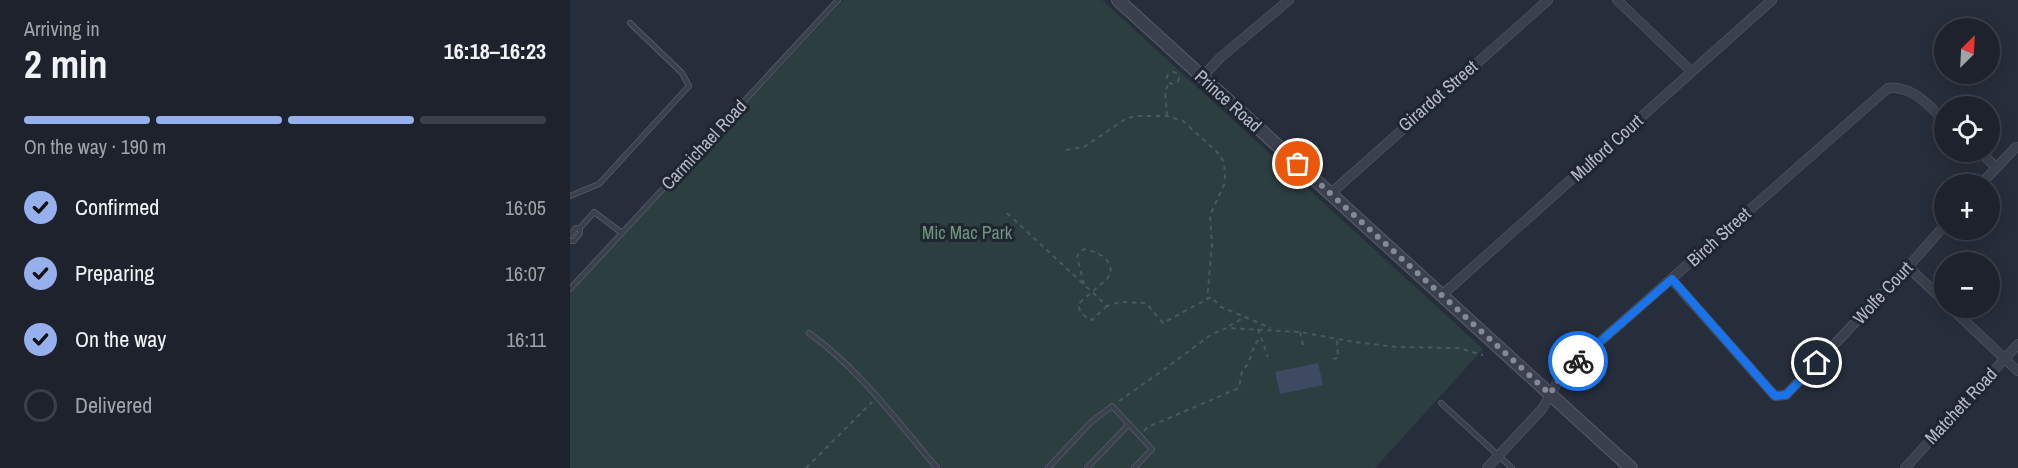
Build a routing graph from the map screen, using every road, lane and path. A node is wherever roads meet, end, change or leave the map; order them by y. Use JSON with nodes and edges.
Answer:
{"nodes":[{"id":1,"x":838,"y":0,"type":"edge"},
{"id":2,"x":1118,"y":0,"type":"edge"},
{"id":3,"x":1289,"y":0,"type":"edge"},
{"id":4,"x":1548,"y":0,"type":"edge"},
{"id":5,"x":1617,"y":0,"type":"edge"},
{"id":6,"x":1772,"y":0,"type":"edge"},
{"id":7,"x":630,"y":23,"type":"dead end"},
{"id":8,"x":1691,"y":71,"type":"junction"},
{"id":9,"x":1202,"y":77,"type":"junction"},
{"id":10,"x":1169,"y":82,"type":"junction"},
{"id":11,"x":1934,"y":112,"type":"edge"},
{"id":12,"x":1167,"y":116,"type":"junction"},
{"id":13,"x":2016,"y":147,"type":"dead end"},
{"id":14,"x":1066,"y":150,"type":"dead end"},
{"id":15,"x":1991,"y":162,"type":"edge"},
{"id":16,"x":1996,"y":167,"type":"junction"},
{"id":17,"x":1990,"y":174,"type":"edge"},
{"id":18,"x":1330,"y":194,"type":"junction"},
{"id":19,"x":570,"y":196,"type":"edge"},
{"id":20,"x":1007,"y":213,"type":"dead end"},
{"id":21,"x":580,"y":228,"type":"junction"},
{"id":22,"x":622,"y":233,"type":"junction"},
{"id":23,"x":570,"y":235,"type":"edge"},
{"id":24,"x":1934,"y":237,"type":"edge"},
{"id":25,"x":570,"y":241,"type":"edge"},
{"id":26,"x":1908,"y":267,"type":"junction"},
{"id":27,"x":1672,"y":279,"type":"junction"},
{"id":28,"x":1084,"y":285,"type":"junction"},
{"id":29,"x":570,"y":289,"type":"edge"},
{"id":30,"x":1092,"y":292,"type":"junction"},
{"id":31,"x":1934,"y":292,"type":"edge"},
{"id":32,"x":1442,"y":295,"type":"junction"},
{"id":33,"x":1206,"y":300,"type":"junction"},
{"id":34,"x":1107,"y":306,"type":"junction"},
{"id":35,"x":1245,"y":317,"type":"junction"},
{"id":36,"x":1962,"y":318,"type":"edge"},
{"id":37,"x":1227,"y":328,"type":"junction"},
{"id":38,"x":1258,"y":329,"type":"junction"},
{"id":39,"x":1275,"y":330,"type":"junction"},
{"id":40,"x":1300,"y":332,"type":"junction"},
{"id":41,"x":808,"y":333,"type":"dead end"},
{"id":42,"x":1261,"y":337,"type":"junction"},
{"id":43,"x":1337,"y":338,"type":"junction"},
{"id":44,"x":2018,"y":344,"type":"edge"},
{"id":45,"x":1303,"y":345,"type":"dead end"},
{"id":46,"x":1483,"y":355,"type":"dead end"},
{"id":47,"x":1268,"y":357,"type":"dead end"},
{"id":48,"x":1334,"y":359,"type":"dead end"},
{"id":49,"x":2005,"y":359,"type":"junction"},
{"id":50,"x":2018,"y":371,"type":"edge"},
{"id":51,"x":1550,"y":394,"type":"junction"},
{"id":52,"x":877,"y":397,"type":"junction"},
{"id":53,"x":1441,"y":403,"type":"dead end"},
{"id":54,"x":1112,"y":406,"type":"junction"},
{"id":55,"x":1129,"y":424,"type":"junction"},
{"id":56,"x":1140,"y":435,"type":"junction"},
{"id":57,"x":1498,"y":456,"type":"junction"},
{"id":58,"x":806,"y":468,"type":"edge"},
{"id":59,"x":937,"y":468,"type":"edge"},
{"id":60,"x":1048,"y":468,"type":"edge"},
{"id":61,"x":1087,"y":468,"type":"edge"},
{"id":62,"x":1134,"y":468,"type":"edge"},
{"id":63,"x":1487,"y":468,"type":"edge"},
{"id":64,"x":1512,"y":468,"type":"edge"},
{"id":65,"x":1631,"y":468,"type":"edge"},
{"id":66,"x":1905,"y":468,"type":"edge"}],
"edges":[{"from":1,"to":22,"type":"lane","name":"Carmichael Road"},
{"from":2,"to":9,"type":"street","name":"Prince Road"},
{"from":3,"to":9,"type":"street"},
{"from":4,"to":18,"type":"street","name":"Girardot Street"},
{"from":5,"to":8,"type":"street"},
{"from":6,"to":8,"type":"street","name":"Mulford Court"},
{"from":7,"to":19,"type":"lane"},
{"from":8,"to":32,"type":"street","name":"Mulford Court"},
{"from":9,"to":18,"type":"street","name":"Prince Road"},
{"from":10,"to":10,"type":"path"},
{"from":10,"to":12,"type":"path"},
{"from":11,"to":27,"type":"street","name":"Birch Street"},
{"from":12,"to":14,"type":"path"},
{"from":12,"to":33,"type":"path"},
{"from":13,"to":16,"type":"street"},
{"from":15,"to":16,"type":"street"},
{"from":16,"to":17,"type":"street"},
{"from":18,"to":32,"type":"street","name":"Prince Road"},
{"from":20,"to":28,"type":"path"},
{"from":21,"to":22,"type":"lane"},
{"from":21,"to":23,"type":"lane"},
{"from":21,"to":25,"type":"lane"},
{"from":22,"to":29,"type":"lane","name":"Carmichael Road"},
{"from":24,"to":26,"type":"street","name":"Wolfe Court"},
{"from":26,"to":27,"type":"street","name":"Wolfe Court"},
{"from":26,"to":31,"type":"street"},
{"from":27,"to":51,"type":"street","name":"Birch Street"},
{"from":28,"to":30,"type":"path"},
{"from":28,"to":30,"type":"path"},
{"from":30,"to":34,"type":"path"},
{"from":30,"to":34,"type":"path"},
{"from":32,"to":51,"type":"street","name":"Prince Road"},
{"from":33,"to":34,"type":"path"},
{"from":33,"to":35,"type":"path"},
{"from":35,"to":37,"type":"path"},
{"from":35,"to":39,"type":"path"},
{"from":36,"to":49,"type":"street"},
{"from":37,"to":38,"type":"path"},
{"from":37,"to":54,"type":"path"},
{"from":38,"to":39,"type":"path"},
{"from":38,"to":42,"type":"path"},
{"from":39,"to":40,"type":"path"},
{"from":40,"to":43,"type":"path"},
{"from":40,"to":45,"type":"path"},
{"from":41,"to":52,"type":"lane"},
{"from":42,"to":47,"type":"path"},
{"from":42,"to":56,"type":"path"},
{"from":43,"to":46,"type":"path"},
{"from":43,"to":48,"type":"path"},
{"from":44,"to":49,"type":"street","name":"Matchett Road"},
{"from":49,"to":50,"type":"street"},
{"from":49,"to":66,"type":"street","name":"Matchett Road"},
{"from":51,"to":57,"type":"street","name":"Birch Street"},
{"from":51,"to":65,"type":"street","name":"Prince Road"},
{"from":52,"to":58,"type":"path"},
{"from":52,"to":59,"type":"lane"},
{"from":53,"to":57,"type":"lane"},
{"from":54,"to":55,"type":"lane"},
{"from":54,"to":60,"type":"lane"},
{"from":55,"to":56,"type":"lane"},
{"from":55,"to":61,"type":"lane"},
{"from":56,"to":62,"type":"lane"},
{"from":57,"to":63,"type":"street","name":"Birch Street"},
{"from":57,"to":64,"type":"lane"}]}
